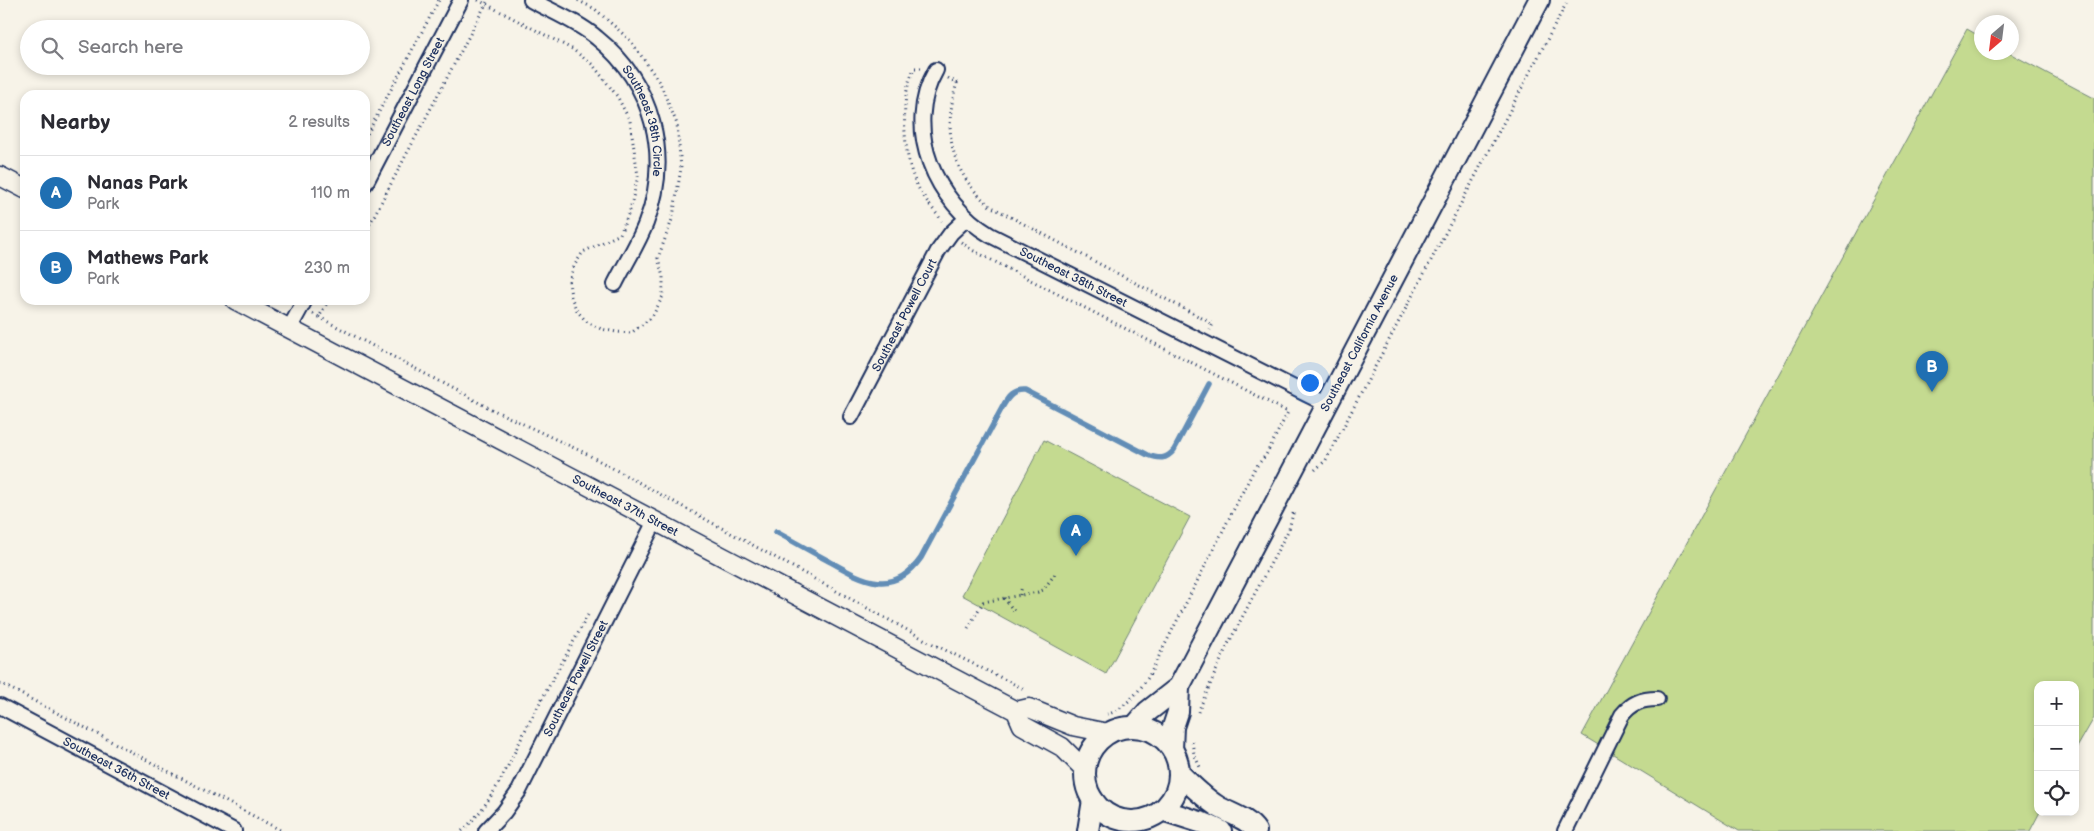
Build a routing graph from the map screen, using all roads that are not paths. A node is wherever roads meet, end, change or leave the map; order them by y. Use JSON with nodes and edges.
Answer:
{"nodes":[{"id":1,"x":461,"y":0,"type":"edge"},
{"id":2,"x":531,"y":0,"type":"edge"},
{"id":3,"x":1539,"y":0,"type":"edge"},
{"id":4,"x":936,"y":70,"type":"road end"},
{"id":5,"x":370,"y":174,"type":"edge"},
{"id":6,"x":0,"y":176,"type":"edge"},
{"id":7,"x":20,"y":187,"type":"edge"},
{"id":8,"x":967,"y":218,"type":"junction"},
{"id":9,"x":615,"y":284,"type":"dead end"},
{"id":10,"x":244,"y":305,"type":"edge"},
{"id":11,"x":301,"y":305,"type":"edge"},
{"id":12,"x":289,"y":329,"type":"junction"},
{"id":13,"x":1328,"y":405,"type":"junction"},
{"id":14,"x":851,"y":417,"type":"dead end"},
{"id":15,"x":648,"y":518,"type":"junction"},
{"id":16,"x":1179,"y":687,"type":"junction"},
{"id":17,"x":1656,"y":699,"type":"dead end"},
{"id":18,"x":0,"y":706,"type":"edge"},
{"id":19,"x":1016,"y":711,"type":"junction"},
{"id":20,"x":1106,"y":724,"type":"junction"},
{"id":21,"x":1134,"y":727,"type":"junction"},
{"id":22,"x":1172,"y":749,"type":"junction"},
{"id":23,"x":1085,"y":770,"type":"junction"},
{"id":24,"x":1179,"y":773,"type":"junction"},
{"id":25,"x":1093,"y":800,"type":"junction"},
{"id":26,"x":1162,"y":810,"type":"junction"},
{"id":27,"x":1125,"y":826,"type":"edge"},
{"id":28,"x":234,"y":831,"type":"edge"},
{"id":29,"x":486,"y":831,"type":"edge"},
{"id":30,"x":1088,"y":831,"type":"edge"},
{"id":31,"x":1221,"y":831,"type":"edge"},
{"id":32,"x":1256,"y":831,"type":"edge"},
{"id":33,"x":1565,"y":831,"type":"edge"}],
"edges":[{"from":1,"to":5,"type":"street","name":"Southeast Long Street"},
{"from":2,"to":9,"type":"street","name":"Southeast 38th Circle"},
{"from":3,"to":13,"type":"main road","name":"Southeast California Avenue"},
{"from":4,"to":8,"type":"street","name":"Southeast 38th Street"},
{"from":6,"to":7,"type":"street"},
{"from":8,"to":13,"type":"street","name":"Southeast 38th Street"},
{"from":8,"to":14,"type":"street","name":"Southeast Powell Court"},
{"from":10,"to":12,"type":"street","name":"Southeast 37th Street"},
{"from":11,"to":12,"type":"street"},
{"from":12,"to":15,"type":"street","name":"Southeast 37th Street"},
{"from":13,"to":16,"type":"main road","name":"Southeast California Avenue"},
{"from":15,"to":19,"type":"street","name":"Southeast 37th Street"},
{"from":15,"to":29,"type":"street","name":"Southeast Powell Street"},
{"from":16,"to":21,"type":"main road","name":"Southeast California Avenue"},
{"from":16,"to":22,"type":"main road","name":"Southeast California Avenue"},
{"from":17,"to":33,"type":"street"},
{"from":18,"to":28,"type":"street","name":"Southeast 36th Street"},
{"from":19,"to":20,"type":"street","name":"Southeast 37th Street"},
{"from":19,"to":23,"type":"street","name":"Southeast 37th Street"},
{"from":20,"to":21,"type":"main road"},
{"from":20,"to":23,"type":"main road"},
{"from":21,"to":22,"type":"main road"},
{"from":22,"to":24,"type":"main road"},
{"from":23,"to":25,"type":"main road"},
{"from":24,"to":26,"type":"main road"},
{"from":24,"to":32,"type":"main road"},
{"from":25,"to":27,"type":"main road"},
{"from":25,"to":30,"type":"main road"},
{"from":26,"to":27,"type":"main road"},
{"from":26,"to":31,"type":"main road"}]}
